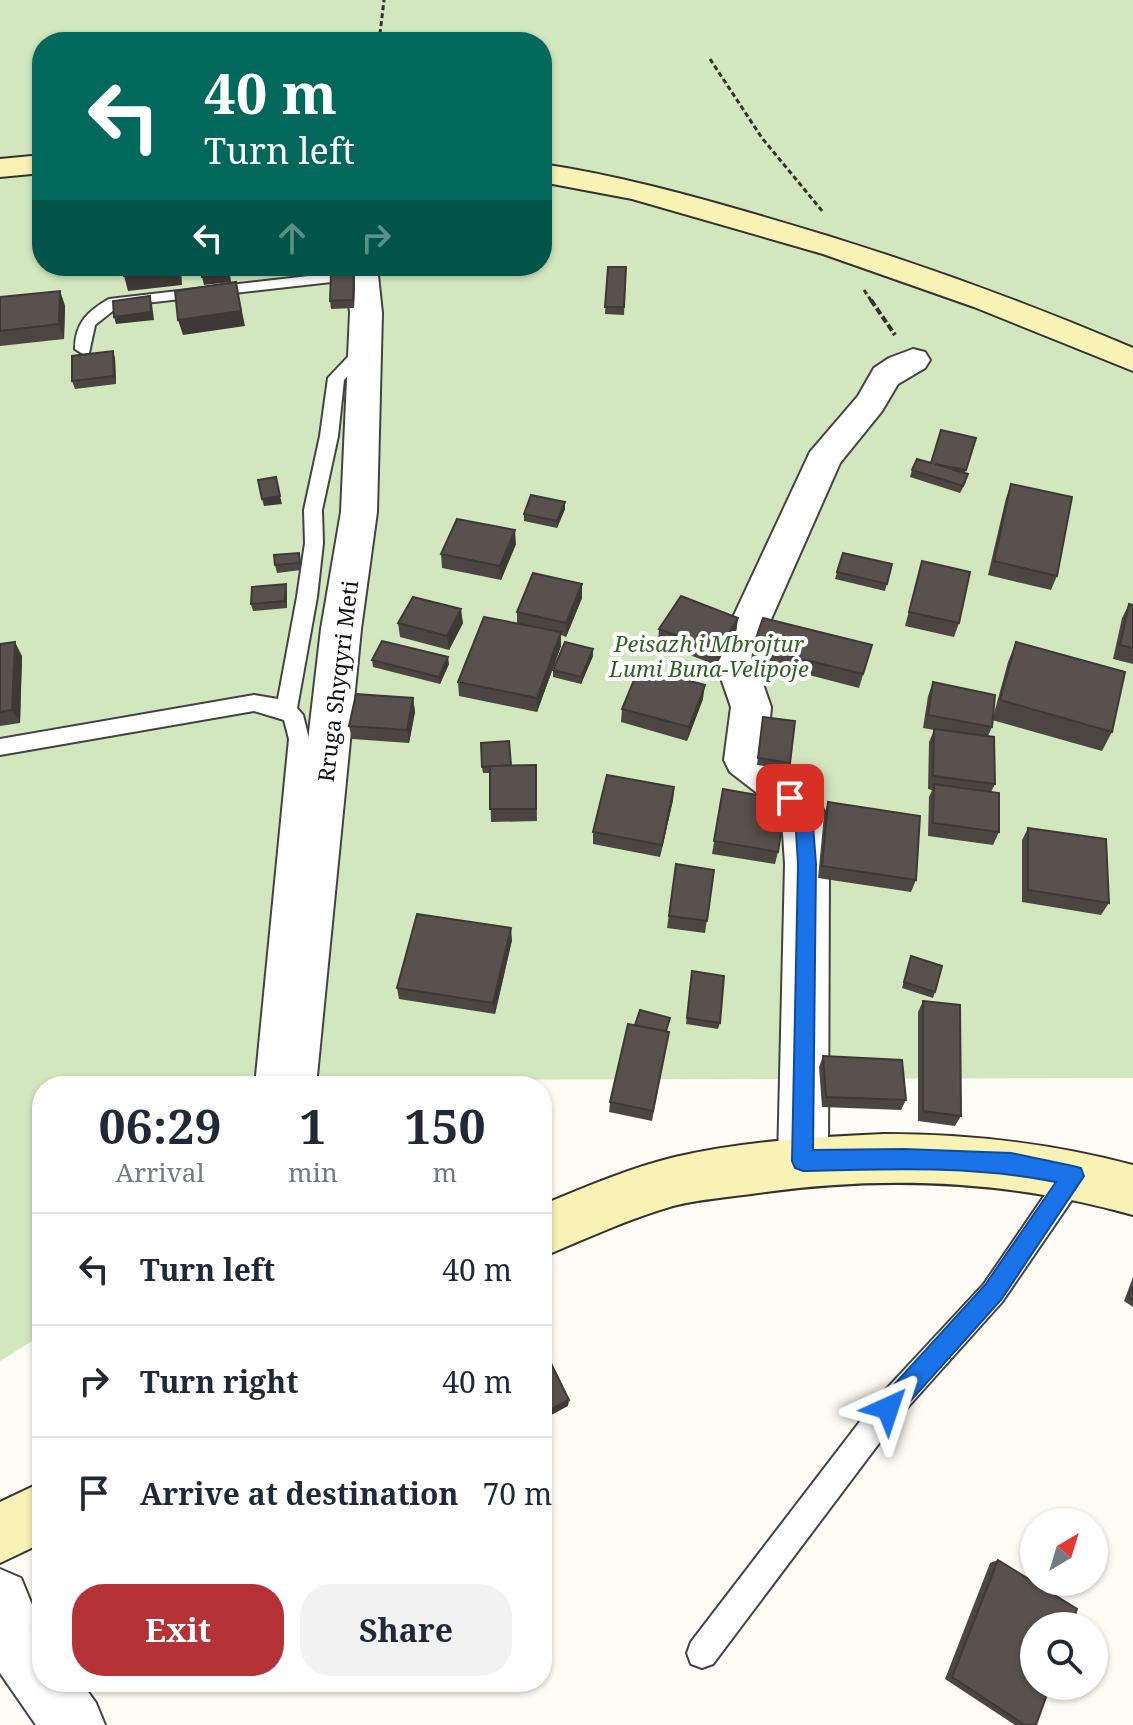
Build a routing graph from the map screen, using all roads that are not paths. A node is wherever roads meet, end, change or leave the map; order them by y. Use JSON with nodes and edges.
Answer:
{"nodes":[{"id":1,"x":32,"y":165,"type":"edge"},
{"id":2,"x":0,"y":168,"type":"edge"},
{"id":3,"x":552,"y":175,"type":"edge"},
{"id":4,"x":316,"y":276,"type":"edge"},
{"id":5,"x":363,"y":276,"type":"edge"},
{"id":6,"x":83,"y":349,"type":"dead end"},
{"id":7,"x":365,"y":349,"type":"junction"},
{"id":8,"x":913,"y":360,"type":"road end"},
{"id":9,"x":1133,"y":360,"type":"edge"},
{"id":10,"x":286,"y":711,"type":"junction"},
{"id":11,"x":0,"y":747,"type":"edge"},
{"id":12,"x":268,"y":1076,"type":"edge"},
{"id":13,"x":293,"y":1076,"type":"edge"},
{"id":14,"x":803,"y":1161,"type":"junction"},
{"id":15,"x":1073,"y":1176,"type":"junction"},
{"id":16,"x":1133,"y":1190,"type":"edge"},
{"id":17,"x":552,"y":1226,"type":"edge"},
{"id":18,"x":32,"y":1516,"type":"edge"},
{"id":19,"x":0,"y":1534,"type":"edge"},
{"id":20,"x":0,"y":1599,"type":"edge"},
{"id":21,"x":702,"y":1653,"type":"dead end"},
{"id":22,"x":32,"y":1666,"type":"edge"},
{"id":23,"x":51,"y":1692,"type":"edge"},
{"id":24,"x":74,"y":1725,"type":"edge"}],
"edges":[{"from":1,"to":2,"type":"main road"},
{"from":3,"to":9,"type":"main road"},
{"from":4,"to":6,"type":"lane","name":"Rruga Shyqyri Meti"},
{"from":5,"to":7,"type":"street","name":"Rruga Shyqyri Meti"},
{"from":7,"to":10,"type":"lane"},
{"from":7,"to":13,"type":"street","name":"Rruga Shyqyri Meti"},
{"from":8,"to":14,"type":"street"},
{"from":10,"to":11,"type":"lane"},
{"from":10,"to":12,"type":"lane"},
{"from":14,"to":15,"type":"main road"},
{"from":14,"to":17,"type":"main road"},
{"from":15,"to":16,"type":"main road"},
{"from":15,"to":21,"type":"lane"},
{"from":18,"to":19,"type":"main road"},
{"from":20,"to":22,"type":"street"},
{"from":23,"to":24,"type":"street"}]}
